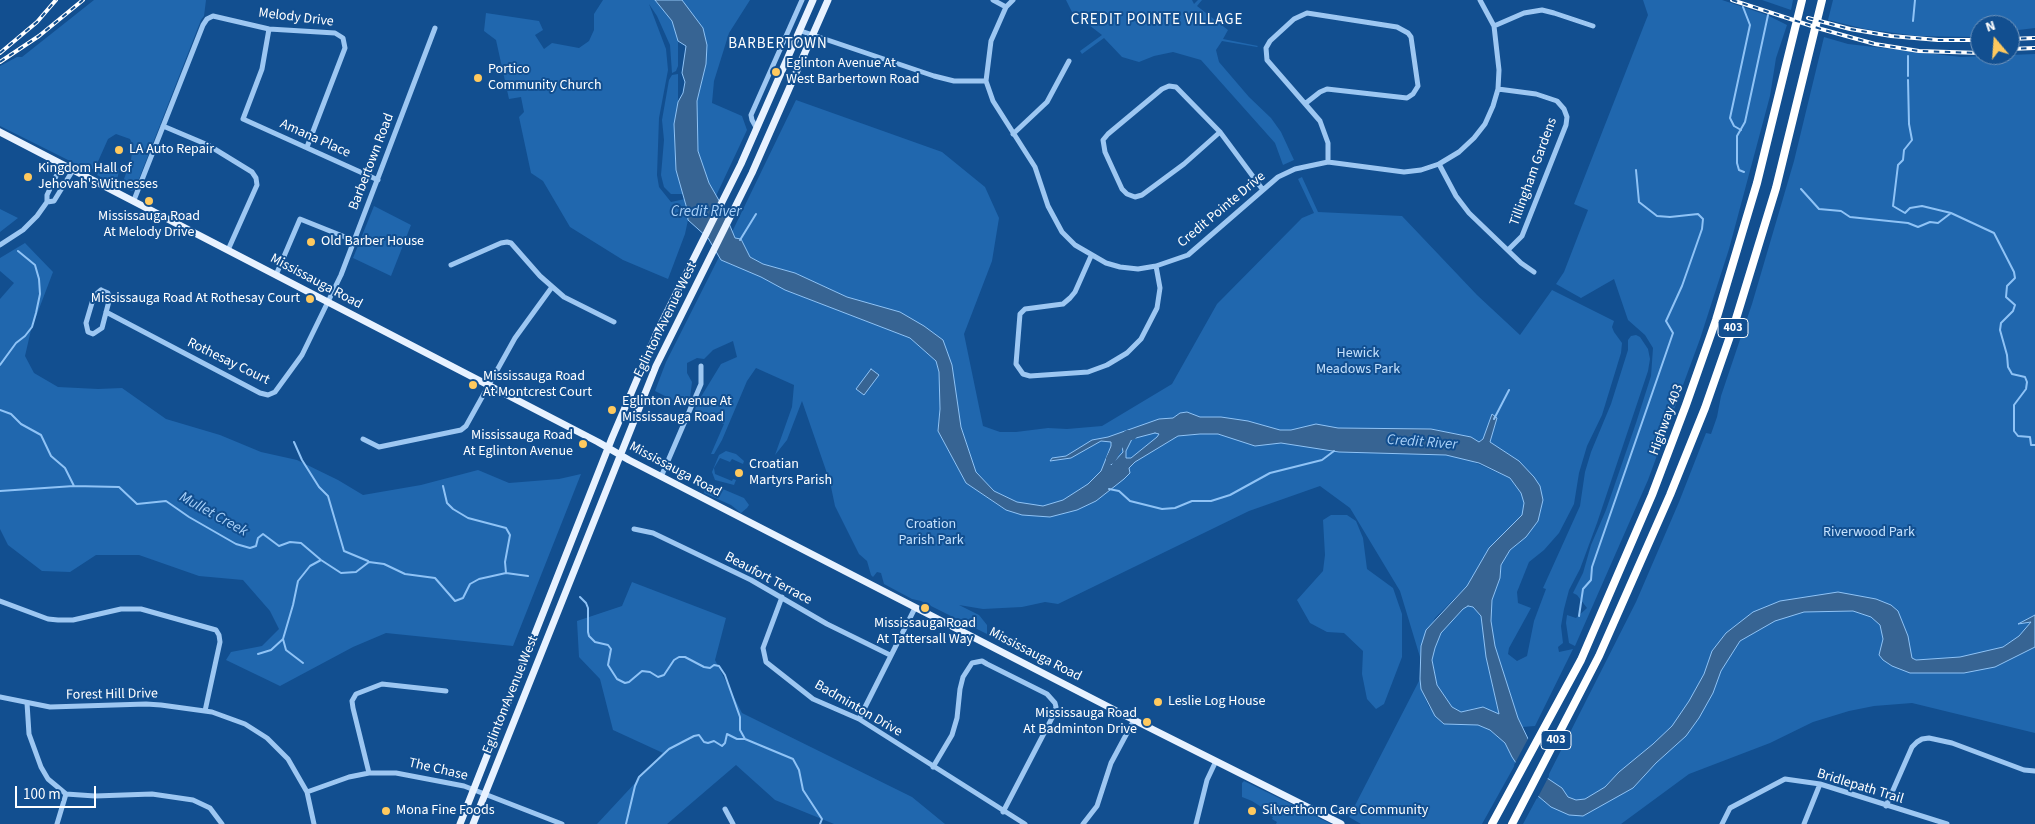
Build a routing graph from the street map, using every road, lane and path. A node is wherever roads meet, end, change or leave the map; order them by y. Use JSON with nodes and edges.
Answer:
{"nodes":[{"id":1,"x":802,"y":0,"type":"edge"},
{"id":2,"x":813,"y":0,"type":"edge"},
{"id":3,"x":828,"y":0,"type":"edge"},
{"id":4,"x":993,"y":0,"type":"edge"},
{"id":5,"x":1013,"y":0,"type":"edge"},
{"id":6,"x":1480,"y":0,"type":"edge"},
{"id":7,"x":1802,"y":0,"type":"edge"},
{"id":8,"x":1822,"y":0,"type":"edge"},
{"id":9,"x":1006,"y":7,"type":"junction"},
{"id":10,"x":1494,"y":26,"type":"junction"},
{"id":11,"x":1593,"y":26,"type":"dead end"},
{"id":12,"x":435,"y":28,"type":"dead end"},
{"id":13,"x":270,"y":29,"type":"junction"},
{"id":14,"x":800,"y":31,"type":"junction"},
{"id":15,"x":813,"y":35,"type":"junction"},
{"id":16,"x":1069,"y":61,"type":"dead end"},
{"id":17,"x":986,"y":81,"type":"junction"},
{"id":18,"x":1498,"y":89,"type":"junction"},
{"id":19,"x":1306,"y":103,"type":"junction"},
{"id":20,"x":163,"y":126,"type":"junction"},
{"id":21,"x":757,"y":128,"type":"junction"},
{"id":22,"x":0,"y":132,"type":"edge"},
{"id":23,"x":1220,"y":132,"type":"junction"},
{"id":24,"x":1013,"y":134,"type":"junction"},
{"id":25,"x":308,"y":147,"type":"junction"},
{"id":26,"x":1328,"y":162,"type":"junction"},
{"id":27,"x":62,"y":164,"type":"junction"},
{"id":28,"x":1439,"y":164,"type":"junction"},
{"id":29,"x":72,"y":170,"type":"junction"},
{"id":30,"x":378,"y":180,"type":"junction"},
{"id":31,"x":1263,"y":190,"type":"junction"},
{"id":32,"x":134,"y":200,"type":"junction"},
{"id":33,"x":47,"y":202,"type":"junction"},
{"id":34,"x":355,"y":241,"type":"junction"},
{"id":35,"x":0,"y":245,"type":"edge"},
{"id":36,"x":228,"y":250,"type":"junction"},
{"id":37,"x":1509,"y":250,"type":"junction"},
{"id":38,"x":1091,"y":256,"type":"junction"},
{"id":39,"x":452,"y":266,"type":"dead end"},
{"id":40,"x":1156,"y":266,"type":"junction"},
{"id":41,"x":1534,"y":272,"type":"dead end"},
{"id":42,"x":276,"y":275,"type":"junction"},
{"id":43,"x":552,"y":287,"type":"junction"},
{"id":44,"x":328,"y":303,"type":"junction"},
{"id":45,"x":106,"y":312,"type":"junction"},
{"id":46,"x":614,"y":322,"type":"dead end"},
{"id":47,"x":701,"y":366,"type":"dead end"},
{"id":48,"x":490,"y":386,"type":"junction"},
{"id":49,"x":363,"y":439,"type":"dead end"},
{"id":50,"x":608,"y":448,"type":"junction"},
{"id":51,"x":620,"y":455,"type":"junction"},
{"id":52,"x":661,"y":477,"type":"junction"},
{"id":53,"x":634,"y":529,"type":"dead end"},
{"id":54,"x":782,"y":598,"type":"junction"},
{"id":55,"x":0,"y":601,"type":"edge"},
{"id":56,"x":915,"y":608,"type":"junction"},
{"id":57,"x":890,"y":655,"type":"junction"},
{"id":58,"x":446,"y":691,"type":"dead end"},
{"id":59,"x":0,"y":697,"type":"edge"},
{"id":60,"x":27,"y":703,"type":"junction"},
{"id":61,"x":205,"y":711,"type":"junction"},
{"id":62,"x":858,"y":719,"type":"junction"},
{"id":63,"x":1134,"y":720,"type":"junction"},
{"id":64,"x":1216,"y":762,"type":"junction"},
{"id":65,"x":933,"y":767,"type":"junction"},
{"id":66,"x":2035,"y":771,"type":"edge"},
{"id":67,"x":369,"y":773,"type":"junction"},
{"id":68,"x":1820,"y":784,"type":"junction"},
{"id":69,"x":473,"y":790,"type":"junction"},
{"id":70,"x":307,"y":792,"type":"junction"},
{"id":71,"x":66,"y":794,"type":"junction"},
{"id":72,"x":484,"y":794,"type":"junction"},
{"id":73,"x":1886,"y":806,"type":"junction"},
{"id":74,"x":725,"y":809,"type":"dead end"},
{"id":75,"x":1003,"y":812,"type":"junction"},
{"id":76,"x":57,"y":824,"type":"edge"},
{"id":77,"x":222,"y":824,"type":"edge"},
{"id":78,"x":314,"y":824,"type":"edge"},
{"id":79,"x":460,"y":824,"type":"edge"},
{"id":80,"x":473,"y":824,"type":"edge"},
{"id":81,"x":562,"y":824,"type":"edge"},
{"id":82,"x":733,"y":824,"type":"edge"},
{"id":83,"x":1025,"y":824,"type":"edge"},
{"id":84,"x":1083,"y":824,"type":"edge"},
{"id":85,"x":1196,"y":824,"type":"edge"},
{"id":86,"x":1341,"y":824,"type":"edge"},
{"id":87,"x":1492,"y":824,"type":"edge"},
{"id":88,"x":1512,"y":824,"type":"edge"},
{"id":89,"x":1722,"y":824,"type":"edge"},
{"id":90,"x":1804,"y":824,"type":"edge"},
{"id":91,"x":1947,"y":824,"type":"edge"}],
"edges":[{"from":1,"to":21,"type":"street"},
{"from":2,"to":14,"type":"main road","name":"Eglinton Avenue West"},
{"from":3,"to":15,"type":"main road","name":"Eglinton Avenue West"},
{"from":4,"to":9,"type":"street"},
{"from":5,"to":9,"type":"street"},
{"from":6,"to":10,"type":"street","name":"Credit Pointe Drive"},
{"from":7,"to":87,"type":"highway","name":"Highway 403","number":"403"},
{"from":8,"to":88,"type":"highway","number":"403"},
{"from":9,"to":17,"type":"street"},
{"from":10,"to":11,"type":"street"},
{"from":10,"to":18,"type":"street","name":"Credit Pointe Drive"},
{"from":12,"to":30,"type":"street","name":"Barbertown Road"},
{"from":13,"to":20,"type":"street","name":"Melody Drive"},
{"from":13,"to":25,"type":"street","name":"Amana Place"},
{"from":13,"to":25,"type":"street","name":"Melody Drive"},
{"from":14,"to":15,"type":"street"},
{"from":14,"to":21,"type":"main road","name":"Eglinton Avenue West"},
{"from":15,"to":17,"type":"street"},
{"from":15,"to":51,"type":"main road","name":"Eglinton Avenue West"},
{"from":16,"to":24,"type":"street"},
{"from":17,"to":24,"type":"street","name":"Credit Pointe Drive"},
{"from":18,"to":28,"type":"street","name":"Credit Pointe Drive"},
{"from":18,"to":37,"type":"street","name":"Tillingham Gardens"},
{"from":19,"to":19,"type":"street"},
{"from":19,"to":26,"type":"street"},
{"from":20,"to":32,"type":"street","name":"Melody Drive"},
{"from":20,"to":36,"type":"street"},
{"from":21,"to":50,"type":"main road","name":"Eglinton Avenue West"},
{"from":22,"to":27,"type":"main road","name":"Mississauga Road"},
{"from":23,"to":23,"type":"street"},
{"from":23,"to":31,"type":"street"},
{"from":24,"to":38,"type":"street","name":"Credit Pointe Drive"},
{"from":25,"to":30,"type":"street","name":"Amana Place"},
{"from":26,"to":28,"type":"street","name":"Credit Pointe Drive"},
{"from":26,"to":31,"type":"street","name":"Credit Pointe Drive"},
{"from":27,"to":29,"type":"main road","name":"Mississauga Road"},
{"from":27,"to":33,"type":"street"},
{"from":28,"to":37,"type":"street"},
{"from":29,"to":32,"type":"main road","name":"Mississauga Road"},
{"from":29,"to":33,"type":"street"},
{"from":30,"to":34,"type":"street","name":"Barbertown Road"},
{"from":31,"to":40,"type":"street","name":"Credit Pointe Drive"},
{"from":32,"to":36,"type":"main road","name":"Mississauga Road"},
{"from":33,"to":35,"type":"street"},
{"from":34,"to":42,"type":"street"},
{"from":34,"to":44,"type":"street","name":"Barbertown Road"},
{"from":36,"to":42,"type":"main road","name":"Mississauga Road"},
{"from":37,"to":41,"type":"street"},
{"from":38,"to":40,"type":"street","name":"Credit Pointe Drive"},
{"from":38,"to":40,"type":"street"},
{"from":39,"to":43,"type":"street"},
{"from":42,"to":44,"type":"main road","name":"Mississauga Road"},
{"from":43,"to":46,"type":"street"},
{"from":43,"to":48,"type":"street"},
{"from":44,"to":45,"type":"street","name":"Rothesay Court"},
{"from":44,"to":48,"type":"main road","name":"Mississauga Road"},
{"from":45,"to":45,"type":"street"},
{"from":47,"to":52,"type":"street"},
{"from":48,"to":49,"type":"street"},
{"from":48,"to":50,"type":"main road","name":"Mississauga Road"},
{"from":50,"to":51,"type":"main road","name":"Mississauga Road"},
{"from":50,"to":69,"type":"main road","name":"Eglinton Avenue West"},
{"from":51,"to":52,"type":"main road","name":"Mississauga Road"},
{"from":51,"to":72,"type":"main road","name":"Eglinton Avenue West"},
{"from":52,"to":56,"type":"main road","name":"Mississauga Road"},
{"from":53,"to":54,"type":"street","name":"Beaufort Terrace"},
{"from":54,"to":57,"type":"street","name":"Beaufort Terrace"},
{"from":54,"to":62,"type":"street","name":"Badminton Drive"},
{"from":55,"to":61,"type":"street"},
{"from":56,"to":57,"type":"street"},
{"from":56,"to":63,"type":"main road","name":"Mississauga Road"},
{"from":57,"to":62,"type":"street"},
{"from":58,"to":67,"type":"street"},
{"from":59,"to":60,"type":"street","name":"Forest Hill Drive"},
{"from":60,"to":61,"type":"street","name":"Forest Hill Drive"},
{"from":60,"to":71,"type":"street"},
{"from":61,"to":70,"type":"street","name":"Forest Hill Drive"},
{"from":62,"to":65,"type":"street","name":"Badminton Drive"},
{"from":63,"to":64,"type":"main road","name":"Mississauga Road"},
{"from":63,"to":84,"type":"street"},
{"from":64,"to":85,"type":"street"},
{"from":64,"to":86,"type":"main road","name":"Mississauga Road"},
{"from":65,"to":75,"type":"street","name":"Badminton Drive"},
{"from":65,"to":75,"type":"street"},
{"from":66,"to":73,"type":"street"},
{"from":67,"to":69,"type":"street","name":"The Chase"},
{"from":67,"to":70,"type":"street","name":"The Chase"},
{"from":68,"to":73,"type":"street","name":"Bridlepath Trail"},
{"from":68,"to":89,"type":"street","name":"Bridlepath Trail"},
{"from":68,"to":90,"type":"street"},
{"from":69,"to":72,"type":"street","name":"The Chase"},
{"from":69,"to":79,"type":"main road","name":"Eglinton Avenue West"},
{"from":70,"to":78,"type":"street","name":"Forest Hill Drive"},
{"from":71,"to":76,"type":"street"},
{"from":71,"to":77,"type":"street"},
{"from":72,"to":80,"type":"main road","name":"Eglinton Avenue West"},
{"from":72,"to":81,"type":"street","name":"The Chase"},
{"from":73,"to":91,"type":"street","name":"Bridlepath Trail"},
{"from":74,"to":82,"type":"street"},
{"from":75,"to":83,"type":"street","name":"Badminton Drive"}]}
